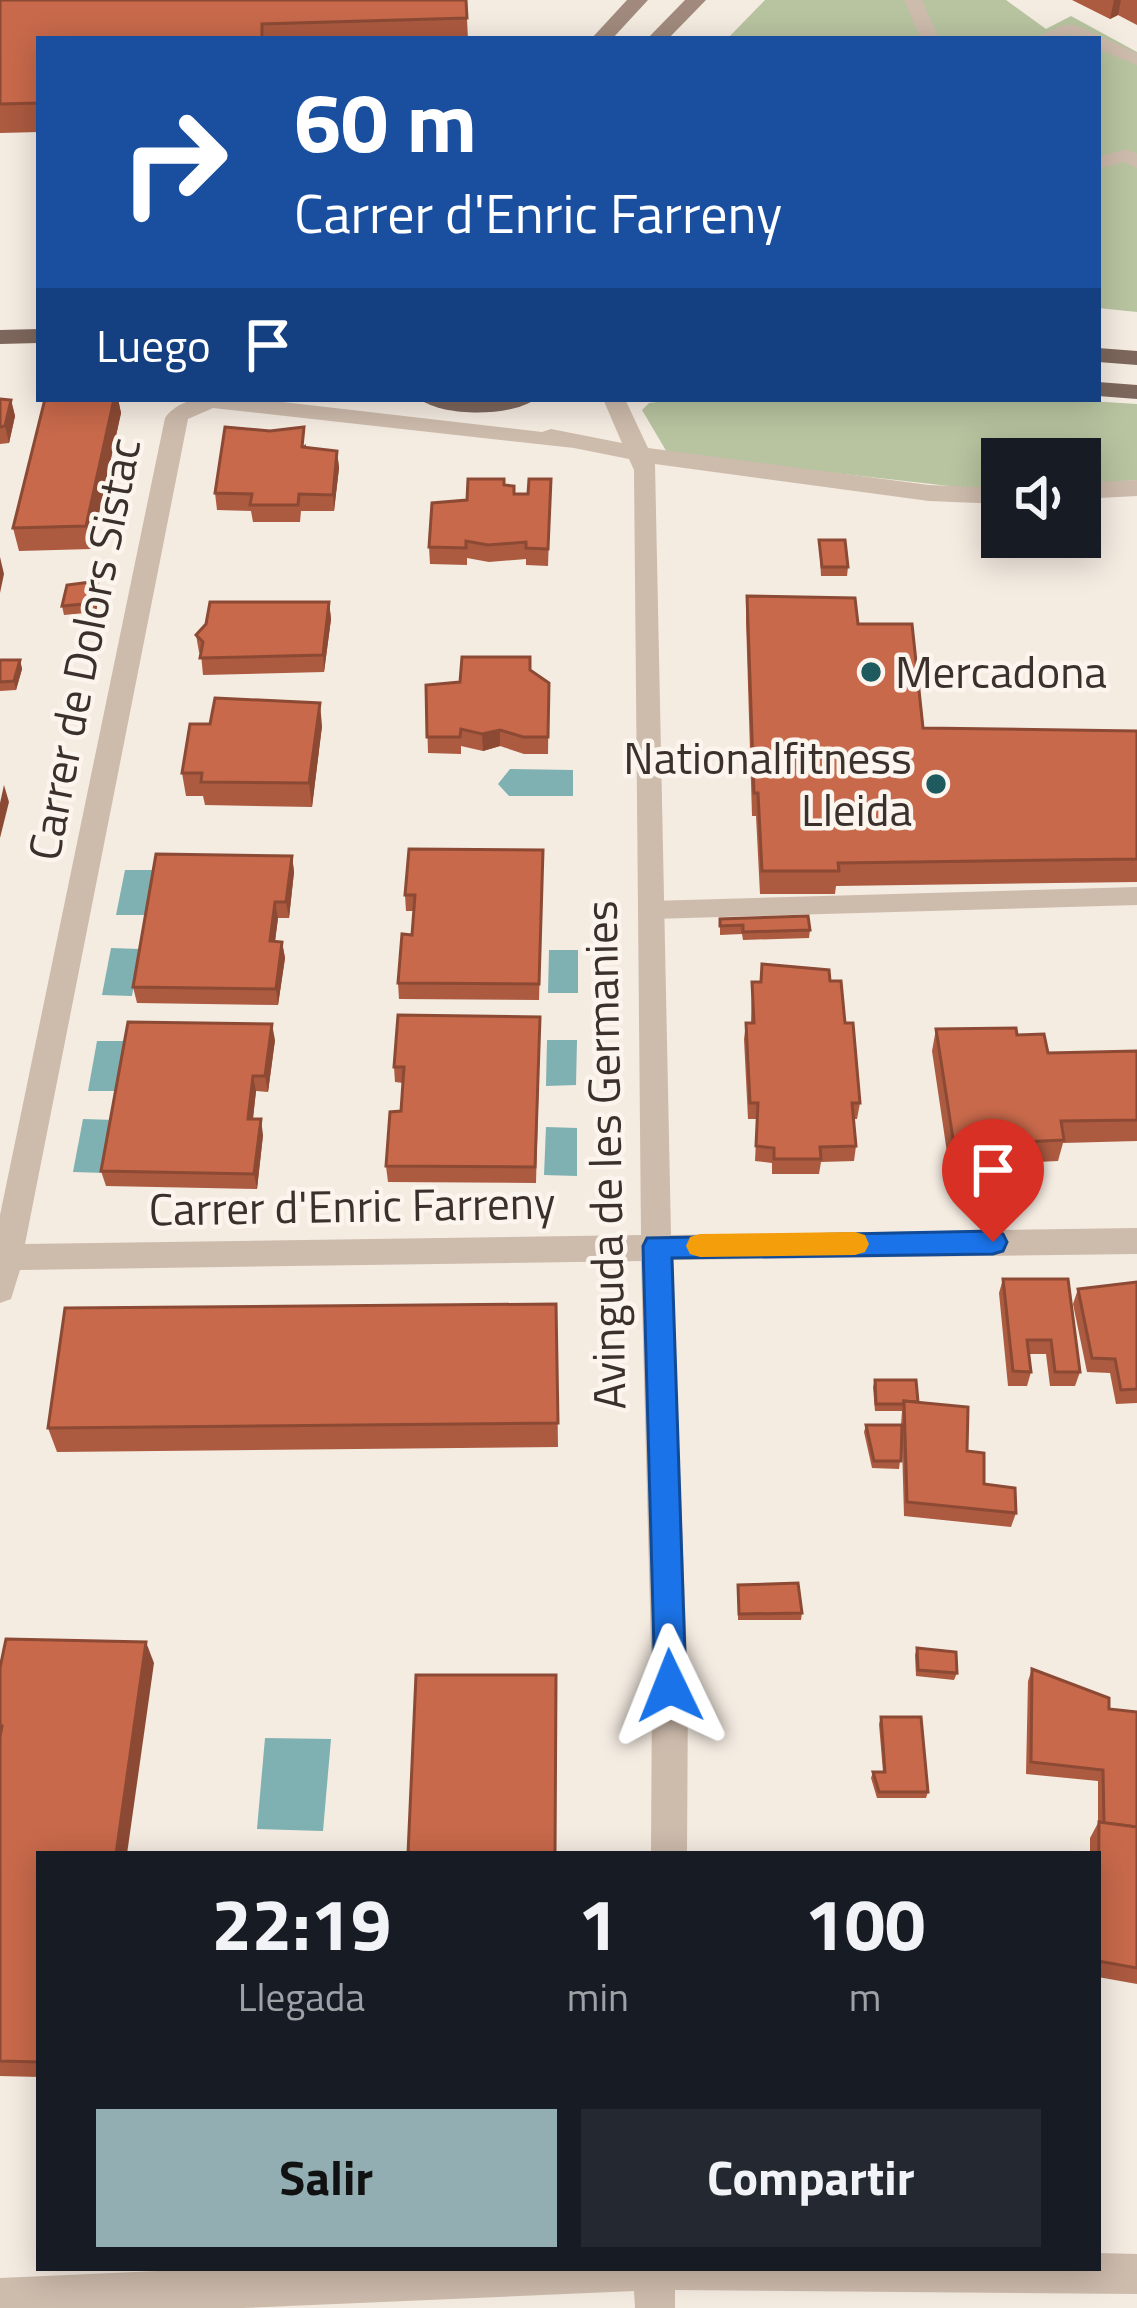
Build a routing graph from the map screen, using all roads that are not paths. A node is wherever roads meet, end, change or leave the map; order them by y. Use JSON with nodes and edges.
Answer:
{"nodes":[{"id":1,"x":638,"y":0,"type":"edge"},
{"id":2,"x":696,"y":0,"type":"edge"},
{"id":3,"x":913,"y":0,"type":"edge"},
{"id":4,"x":604,"y":36,"type":"edge"},
{"id":5,"x":659,"y":36,"type":"edge"},
{"id":6,"x":929,"y":36,"type":"edge"},
{"id":7,"x":1050,"y":36,"type":"edge"},
{"id":8,"x":1085,"y":36,"type":"edge"},
{"id":9,"x":1101,"y":44,"type":"edge"},
{"id":10,"x":1137,"y":61,"type":"edge"},
{"id":11,"x":1101,"y":162,"type":"edge"},
{"id":12,"x":1137,"y":162,"type":"edge"},
{"id":13,"x":36,"y":336,"type":"edge"},
{"id":14,"x":0,"y":337,"type":"edge"},
{"id":15,"x":1101,"y":355,"type":"edge"},
{"id":16,"x":1137,"y":358,"type":"edge"},
{"id":17,"x":1101,"y":389,"type":"edge"},
{"id":18,"x":1137,"y":392,"type":"edge"},
{"id":19,"x":209,"y":402,"type":"edge"},
{"id":20,"x":222,"y":402,"type":"edge"},
{"id":21,"x":441,"y":402,"type":"edge"},
{"id":22,"x":451,"y":402,"type":"edge"},
{"id":23,"x":507,"y":402,"type":"edge"},
{"id":24,"x":615,"y":402,"type":"edge"},
{"id":25,"x":569,"y":442,"type":"junction"},
{"id":26,"x":638,"y":456,"type":"junction"},
{"id":27,"x":1137,"y":488,"type":"edge"},
{"id":28,"x":1101,"y":490,"type":"edge"},
{"id":29,"x":981,"y":495,"type":"edge"},
{"id":30,"x":1137,"y":896,"type":"edge"},
{"id":31,"x":652,"y":910,"type":"junction"},
{"id":32,"x":1137,"y":1241,"type":"edge"},
{"id":33,"x":657,"y":1246,"type":"junction"},
{"id":34,"x":4,"y":1257,"type":"edge"},
{"id":35,"x":0,"y":1290,"type":"edge"},
{"id":36,"x":669,"y":1851,"type":"edge"},
{"id":37,"x":1137,"y":2274,"type":"edge"},
{"id":38,"x":654,"y":2282,"type":"edge"},
{"id":39,"x":0,"y":2298,"type":"edge"}],
"edges":[{"from":1,"to":4,"type":"street"},
{"from":2,"to":5,"type":"street"},
{"from":3,"to":6,"type":"lane"},
{"from":7,"to":8,"type":"lane"},
{"from":9,"to":10,"type":"lane"},
{"from":11,"to":12,"type":"lane"},
{"from":13,"to":14,"type":"main road"},
{"from":15,"to":16,"type":"main road"},
{"from":17,"to":18,"type":"main road"},
{"from":19,"to":34,"type":"street","name":"Carrer de Dolors Sistac"},
{"from":20,"to":25,"type":"street","name":"Carrer de Dolors Sistac"},
{"from":21,"to":25,"type":"street"},
{"from":22,"to":23,"type":"main road"},
{"from":24,"to":26,"type":"street","name":"Avinguda de les Germanies"},
{"from":25,"to":26,"type":"street"},
{"from":26,"to":29,"type":"street"},
{"from":26,"to":31,"type":"street","name":"Avinguda de les Germanies"},
{"from":27,"to":28,"type":"street"},
{"from":30,"to":31,"type":"lane"},
{"from":31,"to":33,"type":"street","name":"Avinguda de les Germanies"},
{"from":32,"to":33,"type":"street","name":"Carrer d'Enric Farreny"},
{"from":33,"to":34,"type":"street","name":"Carrer d'Enric Farreny"},
{"from":33,"to":36,"type":"street","name":"Avinguda de les Germanies"},
{"from":34,"to":35,"type":"street","name":"Carrer de Dolors Sistac"},
{"from":37,"to":38,"type":"street"},
{"from":38,"to":39,"type":"street"}]}
